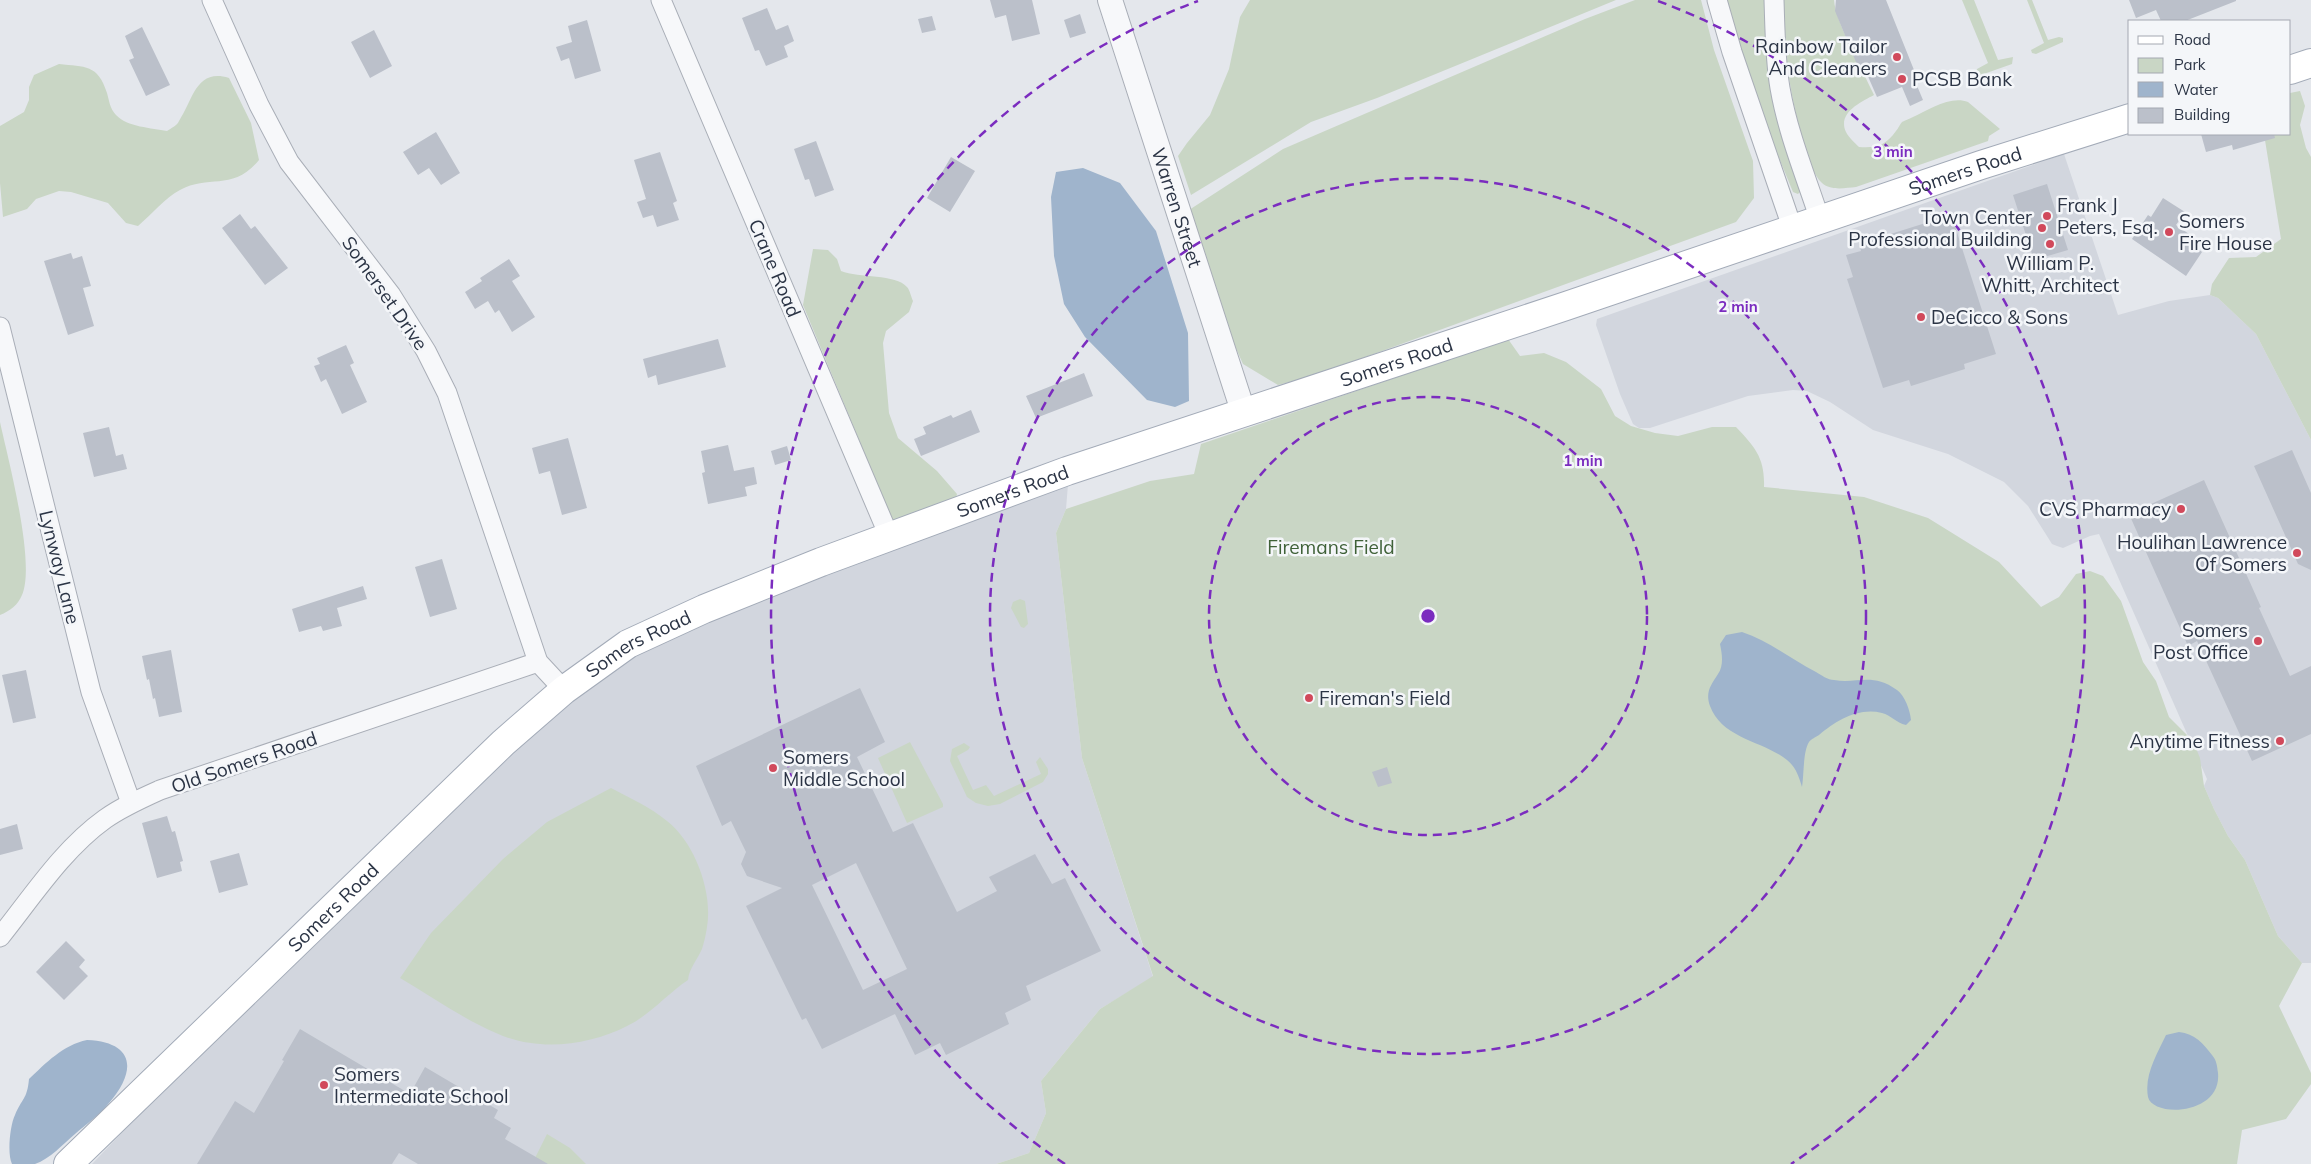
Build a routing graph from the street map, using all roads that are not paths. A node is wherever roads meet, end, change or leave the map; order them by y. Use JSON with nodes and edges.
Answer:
{"nodes":[{"id":1,"x":212,"y":0,"type":"edge"},
{"id":2,"x":661,"y":0,"type":"edge"},
{"id":3,"x":1110,"y":0,"type":"edge"},
{"id":4,"x":1717,"y":0,"type":"edge"},
{"id":5,"x":1774,"y":0,"type":"edge"},
{"id":6,"x":2311,"y":63,"type":"edge"},
{"id":7,"x":2291,"y":70,"type":"edge"},
{"id":8,"x":2128,"y":119,"type":"edge"},
{"id":9,"x":1820,"y":220,"type":"junction"},
{"id":10,"x":1793,"y":230,"type":"junction"},
{"id":11,"x":0,"y":327,"type":"edge"},
{"id":12,"x":1244,"y":414,"type":"junction"},
{"id":13,"x":888,"y":536,"type":"junction"},
{"id":14,"x":538,"y":662,"type":"junction"},
{"id":15,"x":564,"y":690,"type":"junction"},
{"id":16,"x":131,"y":803,"type":"junction"},
{"id":17,"x":0,"y":937,"type":"edge"},
{"id":18,"x":68,"y":1164,"type":"edge"}],
"edges":[{"from":1,"to":14,"type":"street","name":"Somerset Drive"},
{"from":2,"to":13,"type":"street","name":"Crane Road"},
{"from":3,"to":12,"type":"street","name":"Warren Street"},
{"from":4,"to":10,"type":"street"},
{"from":5,"to":9,"type":"street"},
{"from":6,"to":7,"type":"main road"},
{"from":8,"to":9,"type":"main road","name":"Somers Road"},
{"from":9,"to":10,"type":"main road","name":"Somers Road"},
{"from":10,"to":12,"type":"main road","name":"Somers Road"},
{"from":11,"to":16,"type":"street","name":"Lynway Lane"},
{"from":12,"to":13,"type":"main road","name":"Somers Road"},
{"from":13,"to":15,"type":"main road","name":"Somers Road"},
{"from":14,"to":15,"type":"street"},
{"from":14,"to":16,"type":"street","name":"Old Somers Road"},
{"from":15,"to":18,"type":"main road","name":"Somers Road"},
{"from":16,"to":17,"type":"street","name":"Old Somers Road"}]}
